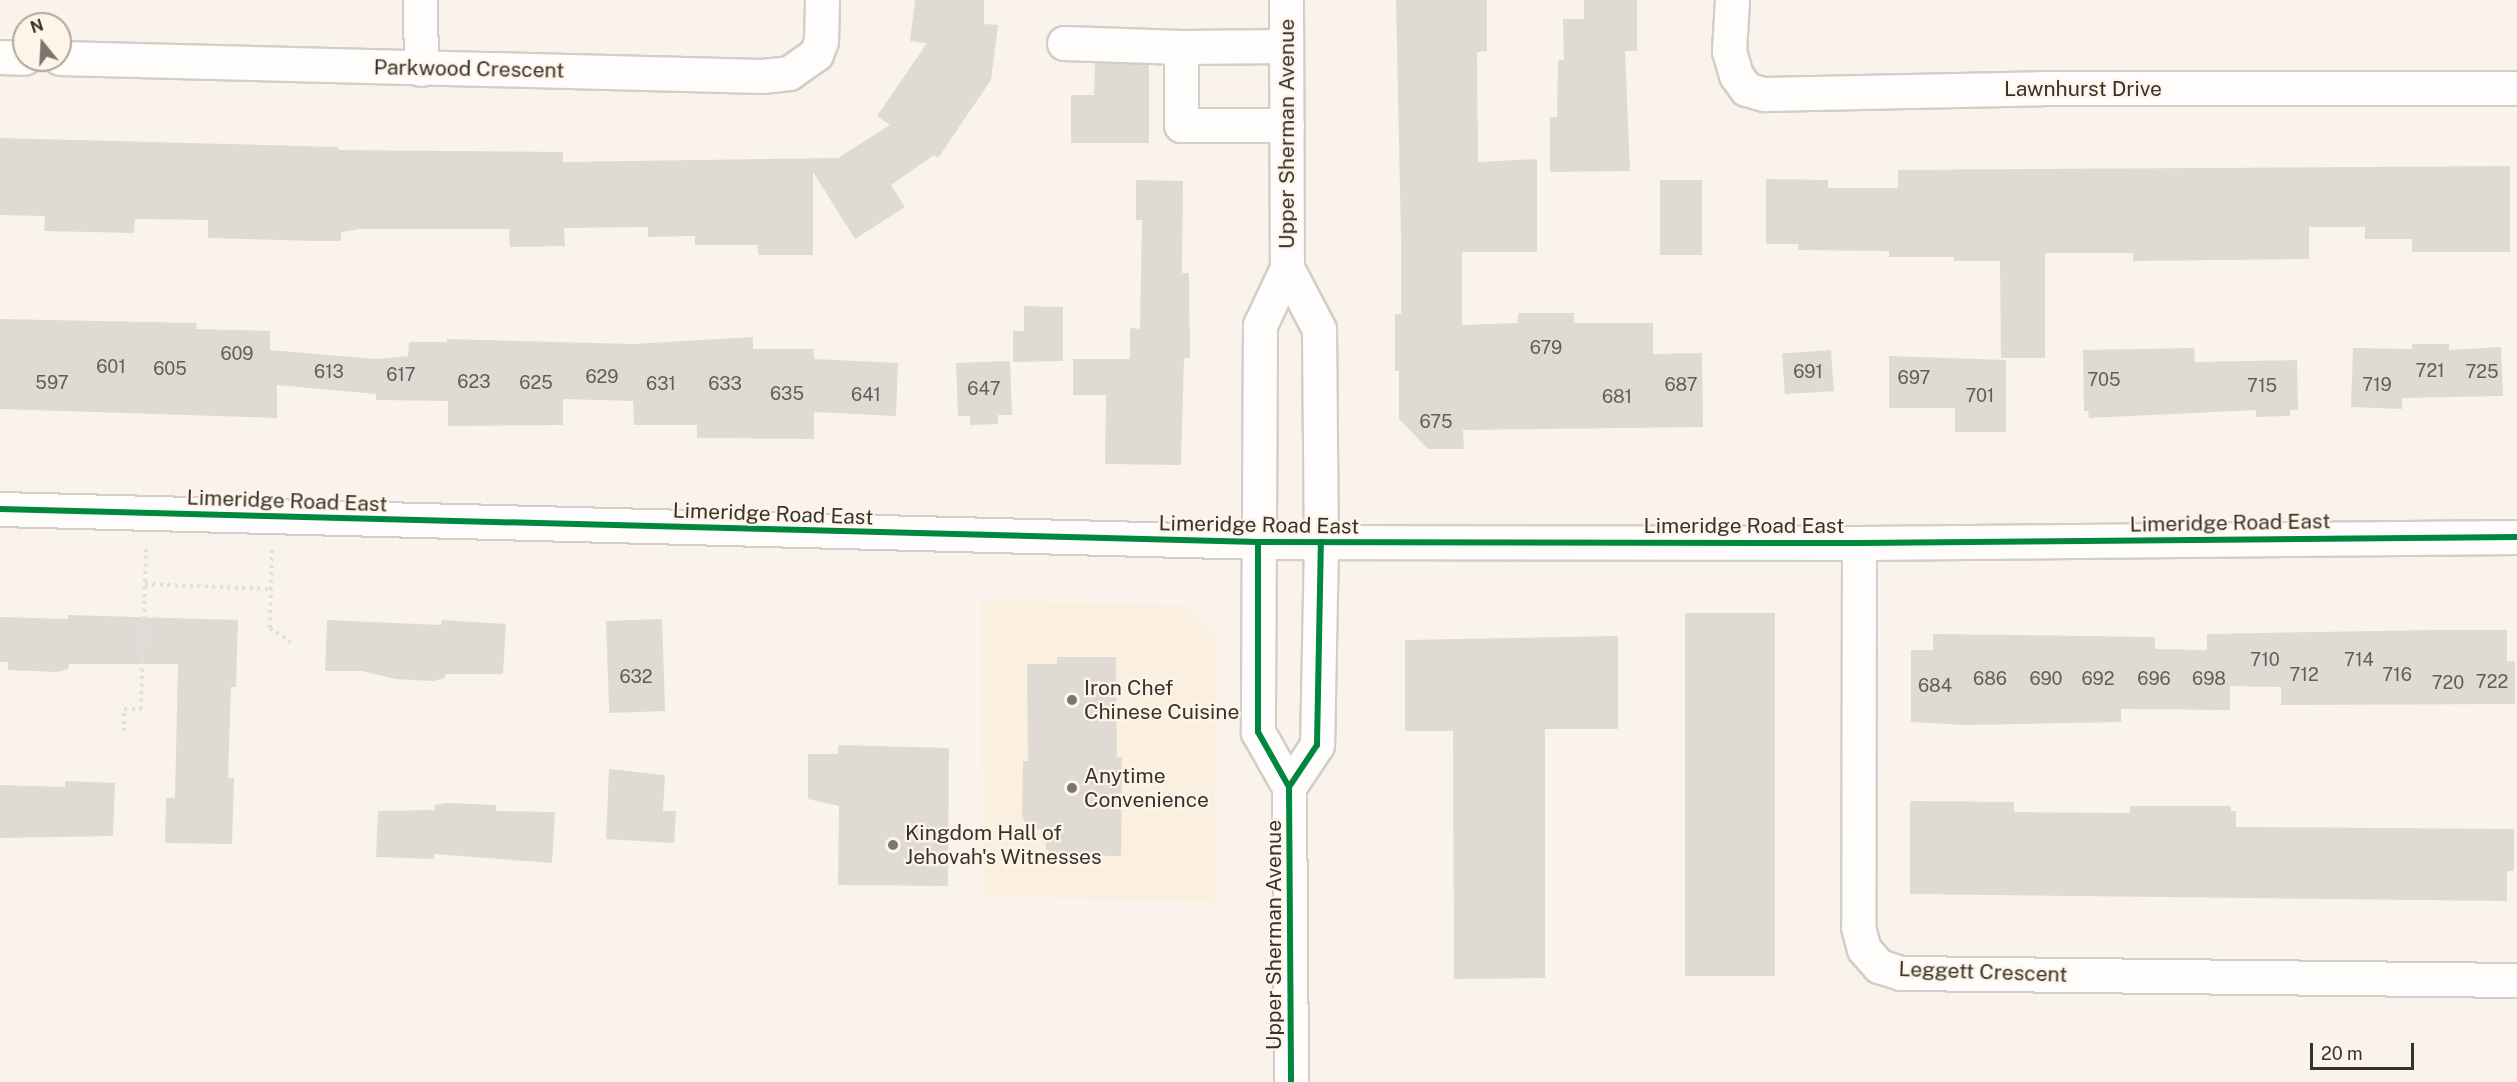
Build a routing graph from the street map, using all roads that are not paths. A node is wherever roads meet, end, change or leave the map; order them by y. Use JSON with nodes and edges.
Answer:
{"nodes":[{"id":1,"x":420,"y":0,"type":"edge"},
{"id":2,"x":822,"y":0,"type":"edge"},
{"id":3,"x":1286,"y":0,"type":"edge"},
{"id":4,"x":1732,"y":0,"type":"edge"},
{"id":5,"x":1064,"y":44,"type":"dead end"},
{"id":6,"x":1286,"y":46,"type":"junction"},
{"id":7,"x":1181,"y":47,"type":"junction"},
{"id":8,"x":72,"y":58,"type":"edge"},
{"id":9,"x":420,"y":69,"type":"junction"},
{"id":10,"x":2517,"y":88,"type":"edge"},
{"id":11,"x":1287,"y":125,"type":"junction"},
{"id":12,"x":1287,"y":268,"type":"junction"},
{"id":13,"x":0,"y":509,"type":"edge"},
{"id":14,"x":2517,"y":537,"type":"edge"},
{"id":15,"x":1258,"y":542,"type":"junction"},
{"id":16,"x":1321,"y":542,"type":"junction"},
{"id":17,"x":1859,"y":543,"type":"junction"},
{"id":18,"x":1289,"y":787,"type":"junction"},
{"id":19,"x":2517,"y":980,"type":"edge"},
{"id":20,"x":1292,"y":1082,"type":"edge"}],
"edges":[{"from":1,"to":9,"type":"street"},
{"from":2,"to":9,"type":"street","name":"Parkwood Crescent"},
{"from":3,"to":6,"type":"street","name":"Upper Sherman Avenue"},
{"from":4,"to":10,"type":"street","name":"Lawnhurst Drive"},
{"from":5,"to":7,"type":"street"},
{"from":6,"to":7,"type":"street"},
{"from":6,"to":11,"type":"street","name":"Upper Sherman Avenue"},
{"from":7,"to":11,"type":"street"},
{"from":8,"to":9,"type":"street","name":"Parkwood Crescent"},
{"from":11,"to":12,"type":"street","name":"Upper Sherman Avenue"},
{"from":12,"to":15,"type":"street","name":"Upper Sherman Avenue"},
{"from":12,"to":16,"type":"street","name":"Upper Sherman Avenue"},
{"from":13,"to":15,"type":"street","name":"Limeridge Road East"},
{"from":14,"to":17,"type":"street","name":"Limeridge Road East"},
{"from":15,"to":16,"type":"street","name":"Limeridge Road East"},
{"from":15,"to":18,"type":"street","name":"Upper Sherman Avenue"},
{"from":16,"to":17,"type":"street","name":"Limeridge Road East"},
{"from":16,"to":18,"type":"street","name":"Upper Sherman Avenue"},
{"from":17,"to":19,"type":"street","name":"Leggett Crescent"},
{"from":18,"to":20,"type":"street","name":"Upper Sherman Avenue"}]}
